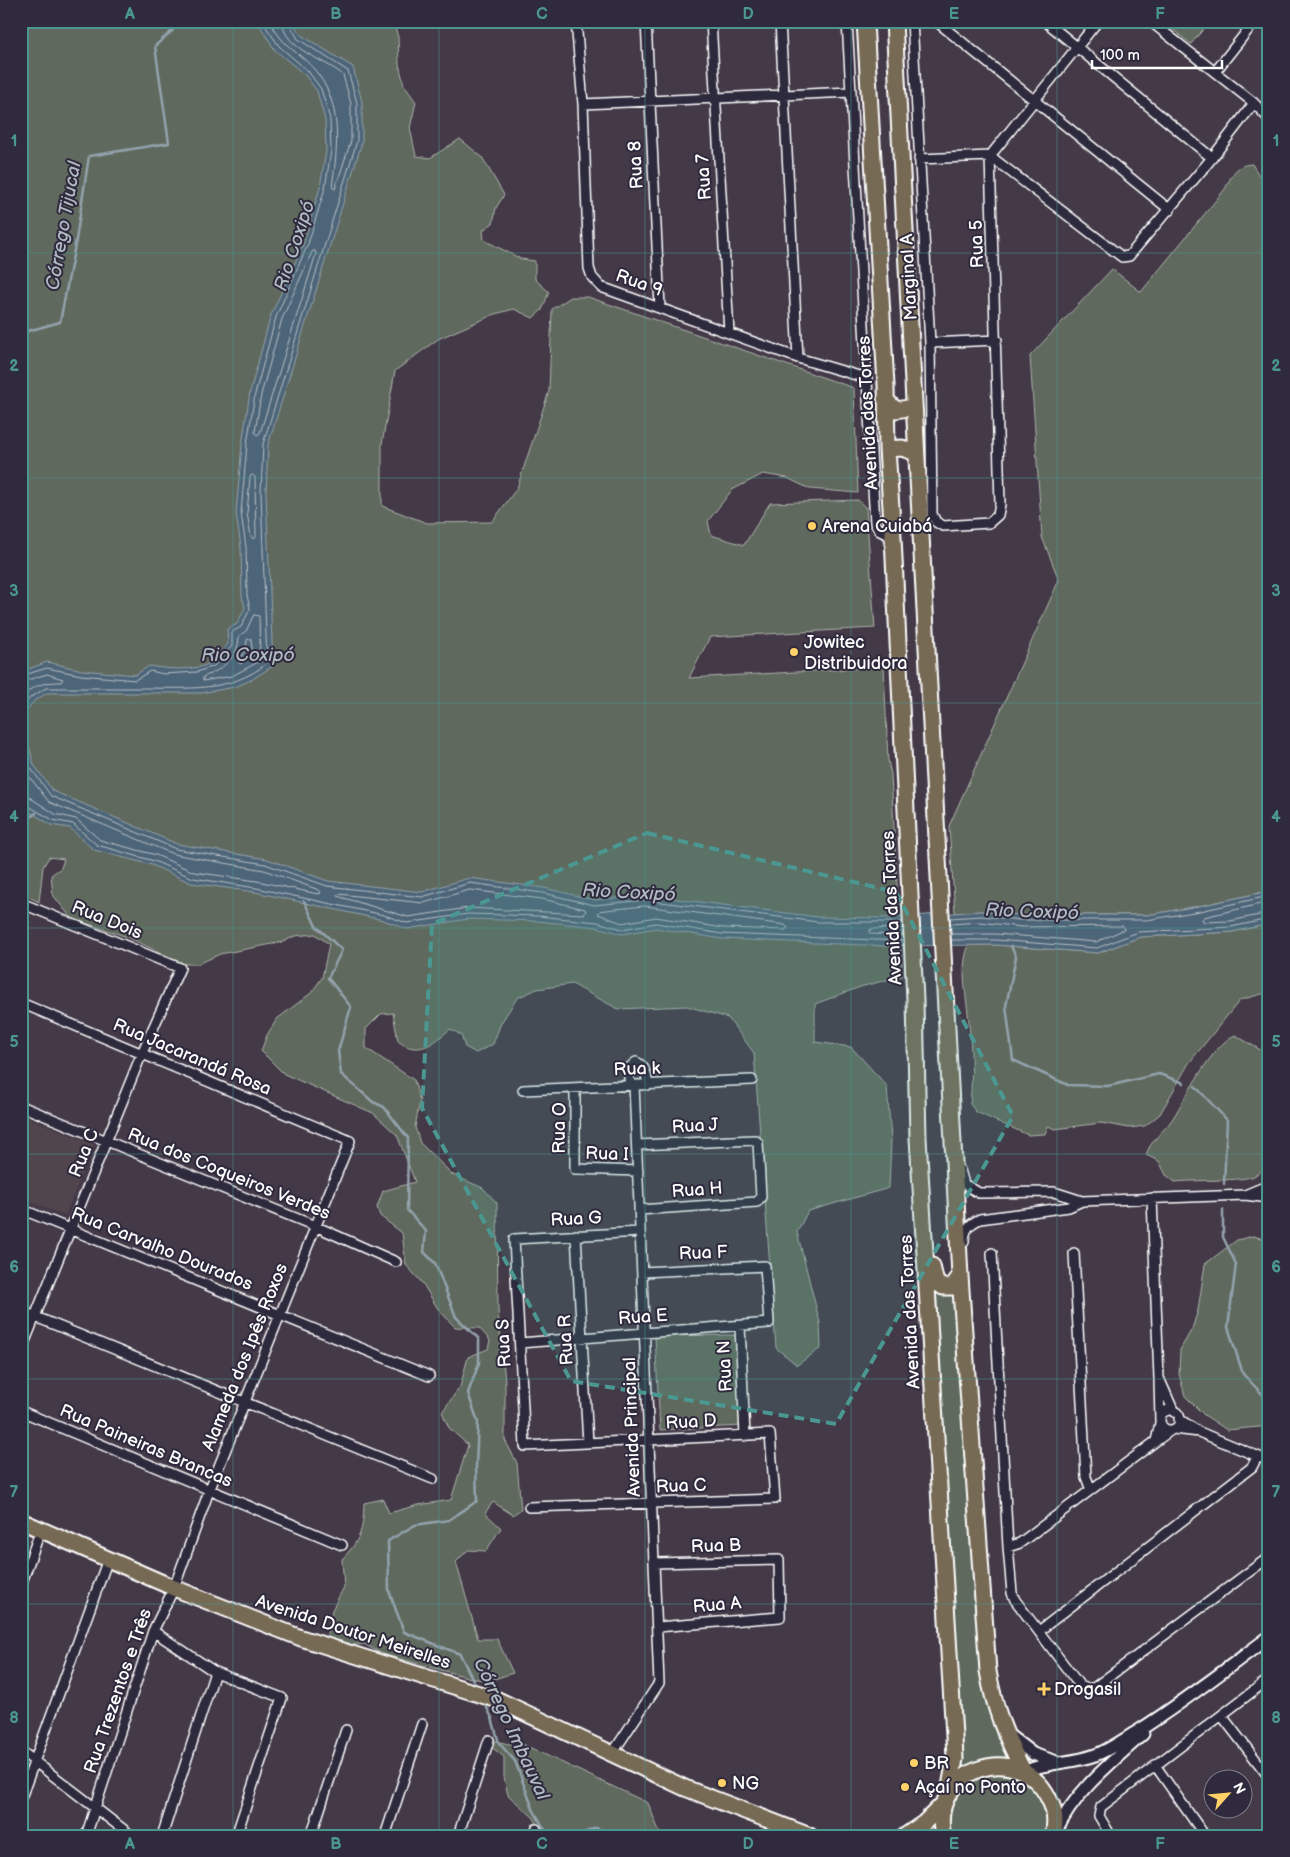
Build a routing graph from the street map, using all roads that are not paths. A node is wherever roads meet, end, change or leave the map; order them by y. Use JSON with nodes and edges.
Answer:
{"nodes":[{"id":1,"x":576,"y":21,"type":"edge"},
{"id":2,"x":646,"y":21,"type":"edge"},
{"id":3,"x":711,"y":21,"type":"edge"},
{"id":4,"x":780,"y":21,"type":"edge"},
{"id":5,"x":847,"y":21,"type":"edge"},
{"id":6,"x":865,"y":21,"type":"edge"},
{"id":7,"x":894,"y":21,"type":"edge"},
{"id":8,"x":912,"y":21,"type":"edge"},
{"id":9,"x":936,"y":21,"type":"edge"},
{"id":10,"x":1045,"y":21,"type":"edge"},
{"id":11,"x":1098,"y":21,"type":"edge"},
{"id":12,"x":1150,"y":21,"type":"edge"},
{"id":13,"x":1255,"y":21,"type":"edge"},
{"id":14,"x":1078,"y":48,"type":"junction"},
{"id":15,"x":1215,"y":72,"type":"junction"},
{"id":16,"x":851,"y":92,"type":"junction"},
{"id":17,"x":784,"y":95,"type":"junction"},
{"id":18,"x":715,"y":98,"type":"junction"},
{"id":19,"x":1033,"y":100,"type":"junction"},
{"id":20,"x":649,"y":101,"type":"junction"},
{"id":21,"x":1254,"y":103,"type":"junction"},
{"id":22,"x":582,"y":104,"type":"junction"},
{"id":23,"x":1269,"y":120,"type":"edge"},
{"id":24,"x":990,"y":156,"type":"junction"},
{"id":25,"x":1212,"y":158,"type":"junction"},
{"id":26,"x":919,"y":159,"type":"junction"},
{"id":27,"x":1170,"y":210,"type":"junction"},
{"id":28,"x":660,"y":307,"type":"junction"},
{"id":29,"x":729,"y":332,"type":"junction"},
{"id":30,"x":997,"y":340,"type":"junction"},
{"id":31,"x":930,"y":343,"type":"junction"},
{"id":32,"x":798,"y":358,"type":"junction"},
{"id":33,"x":866,"y":378,"type":"junction"},
{"id":34,"x":886,"y":399,"type":"junction"},
{"id":35,"x":914,"y":407,"type":"junction"},
{"id":36,"x":887,"y":449,"type":"junction"},
{"id":37,"x":916,"y":453,"type":"junction"},
{"id":38,"x":943,"y":526,"type":"joint"},
{"id":39,"x":893,"y":537,"type":"junction"},
{"id":40,"x":21,"y":902,"type":"edge"},
{"id":41,"x":180,"y":968,"type":"joint"},
{"id":42,"x":21,"y":1003,"type":"edge"},
{"id":43,"x":142,"y":1053,"type":"junction"},
{"id":44,"x":752,"y":1080,"type":"dead end"},
{"id":45,"x":632,"y":1085,"type":"junction"},
{"id":46,"x":648,"y":1085,"type":"junction"},
{"id":47,"x":575,"y":1088,"type":"junction"},
{"id":48,"x":523,"y":1090,"type":"dead end"},
{"id":49,"x":21,"y":1106,"type":"edge"},
{"id":50,"x":951,"y":1128,"type":"junction"},
{"id":51,"x":918,"y":1138,"type":"junction"},
{"id":52,"x":107,"y":1141,"type":"junction"},
{"id":53,"x":350,"y":1141,"type":"joint"},
{"id":54,"x":636,"y":1145,"type":"junction"},
{"id":55,"x":575,"y":1169,"type":"joint"},
{"id":56,"x":638,"y":1171,"type":"junction"},
{"id":57,"x":1269,"y":1186,"type":"edge"},
{"id":58,"x":1245,"y":1195,"type":"junction"},
{"id":59,"x":1152,"y":1198,"type":"junction"},
{"id":60,"x":1269,"y":1198,"type":"edge"},
{"id":61,"x":1082,"y":1201,"type":"junction"},
{"id":62,"x":757,"y":1202,"type":"joint"},
{"id":63,"x":21,"y":1209,"type":"edge"},
{"id":64,"x":639,"y":1210,"type":"junction"},
{"id":65,"x":315,"y":1226,"type":"junction"},
{"id":66,"x":71,"y":1230,"type":"junction"},
{"id":67,"x":640,"y":1232,"type":"junction"},
{"id":68,"x":576,"y":1235,"type":"junction"},
{"id":69,"x":514,"y":1239,"type":"joint"},
{"id":70,"x":992,"y":1253,"type":"dead end"},
{"id":71,"x":1074,"y":1253,"type":"dead end"},
{"id":72,"x":396,"y":1262,"type":"dead end"},
{"id":73,"x":642,"y":1272,"type":"junction"},
{"id":74,"x":960,"y":1276,"type":"junction"},
{"id":75,"x":21,"y":1311,"type":"edge"},
{"id":76,"x":281,"y":1316,"type":"junction"},
{"id":77,"x":36,"y":1317,"type":"junction"},
{"id":78,"x":769,"y":1323,"type":"joint"},
{"id":79,"x":740,"y":1326,"type":"junction"},
{"id":80,"x":644,"y":1333,"type":"junction"},
{"id":81,"x":582,"y":1338,"type":"junction"},
{"id":82,"x":520,"y":1343,"type":"junction"},
{"id":83,"x":21,"y":1351,"type":"edge"},
{"id":84,"x":429,"y":1376,"type":"dead end"},
{"id":85,"x":1159,"y":1378,"type":"junction"},
{"id":86,"x":244,"y":1403,"type":"junction"},
{"id":87,"x":21,"y":1411,"type":"edge"},
{"id":88,"x":1177,"y":1415,"type":"junction"},
{"id":89,"x":1160,"y":1422,"type":"junction"},
{"id":90,"x":1172,"y":1430,"type":"junction"},
{"id":91,"x":1199,"y":1432,"type":"junction"},
{"id":92,"x":745,"y":1436,"type":"junction"},
{"id":93,"x":649,"y":1440,"type":"junction"},
{"id":94,"x":1156,"y":1441,"type":"junction"},
{"id":95,"x":588,"y":1443,"type":"junction"},
{"id":96,"x":525,"y":1446,"type":"joint"},
{"id":97,"x":1257,"y":1458,"type":"junction"},
{"id":98,"x":1269,"y":1461,"type":"edge"},
{"id":99,"x":433,"y":1479,"type":"dead end"},
{"id":100,"x":1091,"y":1490,"type":"junction"},
{"id":101,"x":209,"y":1491,"type":"junction"},
{"id":102,"x":774,"y":1499,"type":"joint"},
{"id":103,"x":652,"y":1503,"type":"junction"},
{"id":104,"x":530,"y":1507,"type":"dead end"},
{"id":105,"x":21,"y":1521,"type":"edge"},
{"id":106,"x":41,"y":1529,"type":"junction"},
{"id":107,"x":342,"y":1545,"type":"dead end"},
{"id":108,"x":1008,"y":1547,"type":"junction"},
{"id":109,"x":1269,"y":1557,"type":"edge"},
{"id":110,"x":108,"y":1559,"type":"junction"},
{"id":111,"x":654,"y":1564,"type":"junction"},
{"id":112,"x":21,"y":1585,"type":"edge"},
{"id":113,"x":174,"y":1588,"type":"junction"},
{"id":114,"x":780,"y":1617,"type":"joint"},
{"id":115,"x":657,"y":1627,"type":"junction"},
{"id":116,"x":153,"y":1631,"type":"junction"},
{"id":117,"x":1038,"y":1631,"type":"junction"},
{"id":118,"x":1269,"y":1636,"type":"edge"},
{"id":119,"x":215,"y":1672,"type":"junction"},
{"id":120,"x":1269,"y":1679,"type":"edge"},
{"id":121,"x":1164,"y":1714,"type":"junction"},
{"id":122,"x":1222,"y":1716,"type":"junction"},
{"id":123,"x":422,"y":1724,"type":"dead end"},
{"id":124,"x":346,"y":1730,"type":"dead end"},
{"id":125,"x":1003,"y":1730,"type":"junction"},
{"id":126,"x":489,"y":1740,"type":"dead end"},
{"id":127,"x":21,"y":1751,"type":"edge"},
{"id":128,"x":612,"y":1754,"type":"junction"},
{"id":129,"x":34,"y":1761,"type":"junction"},
{"id":130,"x":1058,"y":1762,"type":"junction"},
{"id":131,"x":1156,"y":1765,"type":"junction"},
{"id":132,"x":1024,"y":1772,"type":"junction"},
{"id":133,"x":1269,"y":1777,"type":"edge"},
{"id":134,"x":947,"y":1797,"type":"junction"},
{"id":135,"x":21,"y":1798,"type":"edge"},
{"id":136,"x":95,"y":1807,"type":"junction"},
{"id":137,"x":86,"y":1836,"type":"edge"},
{"id":138,"x":132,"y":1836,"type":"edge"},
{"id":139,"x":162,"y":1836,"type":"edge"},
{"id":140,"x":236,"y":1836,"type":"edge"},
{"id":141,"x":310,"y":1836,"type":"edge"},
{"id":142,"x":385,"y":1836,"type":"edge"},
{"id":143,"x":458,"y":1836,"type":"edge"},
{"id":144,"x":810,"y":1836,"type":"edge"},
{"id":145,"x":905,"y":1836,"type":"edge"},
{"id":146,"x":943,"y":1836,"type":"edge"},
{"id":147,"x":1054,"y":1836,"type":"edge"},
{"id":148,"x":1111,"y":1836,"type":"edge"},
{"id":149,"x":1205,"y":1836,"type":"edge"}],
"edges":[{"from":1,"to":22,"type":"street","name":"Rua 9"},
{"from":2,"to":20,"type":"street","name":"Rua 8"},
{"from":3,"to":18,"type":"street","name":"Rua 7"},
{"from":4,"to":17,"type":"street"},
{"from":5,"to":16,"type":"street"},
{"from":6,"to":34,"type":"main road","name":"Avenida das Torres"},
{"from":7,"to":35,"type":"main road"},
{"from":8,"to":26,"type":"street","name":"Marginal A"},
{"from":9,"to":19,"type":"street"},
{"from":10,"to":14,"type":"street"},
{"from":11,"to":14,"type":"street"},
{"from":12,"to":15,"type":"street"},
{"from":13,"to":15,"type":"street"},
{"from":14,"to":19,"type":"street"},
{"from":14,"to":25,"type":"street"},
{"from":15,"to":21,"type":"street"},
{"from":16,"to":17,"type":"street"},
{"from":16,"to":33,"type":"street"},
{"from":17,"to":18,"type":"street"},
{"from":17,"to":32,"type":"street"},
{"from":18,"to":20,"type":"street"},
{"from":18,"to":29,"type":"street","name":"Rua 7"},
{"from":19,"to":24,"type":"street"},
{"from":19,"to":27,"type":"street"},
{"from":20,"to":22,"type":"street"},
{"from":20,"to":28,"type":"street","name":"Rua 8"},
{"from":21,"to":23,"type":"street"},
{"from":21,"to":25,"type":"street"},
{"from":22,"to":28,"type":"street","name":"Rua 9"},
{"from":24,"to":26,"type":"street"},
{"from":24,"to":27,"type":"street"},
{"from":24,"to":30,"type":"street","name":"Rua 5"},
{"from":25,"to":27,"type":"street"},
{"from":26,"to":31,"type":"street","name":"Marginal A"},
{"from":28,"to":29,"type":"street","name":"Rua 9"},
{"from":29,"to":32,"type":"street","name":"Rua 9"},
{"from":30,"to":31,"type":"street"},
{"from":30,"to":38,"type":"street","name":"Rua 5"},
{"from":31,"to":38,"type":"street","name":"Marginal A"},
{"from":32,"to":33,"type":"street","name":"Rua 9"},
{"from":33,"to":39,"type":"street"},
{"from":34,"to":35,"type":"main road"},
{"from":34,"to":36,"type":"main road","name":"Avenida das Torres"},
{"from":35,"to":37,"type":"main road"},
{"from":36,"to":37,"type":"main road"},
{"from":36,"to":39,"type":"main road","name":"Avenida das Torres"},
{"from":37,"to":50,"type":"main road"},
{"from":39,"to":51,"type":"main road","name":"Avenida das Torres"},
{"from":40,"to":41,"type":"street","name":"Rua Dois"},
{"from":41,"to":43,"type":"street","name":"Rua C"},
{"from":42,"to":43,"type":"street","name":"Rua Jacarandá Rosa"},
{"from":43,"to":52,"type":"street","name":"Rua C"},
{"from":43,"to":53,"type":"street","name":"Rua Jacarandá Rosa"},
{"from":44,"to":46,"type":"street","name":"Rua k"},
{"from":45,"to":46,"type":"street","name":"Rua k"},
{"from":45,"to":46,"type":"street","name":"Avenida Principal"},
{"from":45,"to":47,"type":"street","name":"Rua k"},
{"from":45,"to":54,"type":"street","name":"Avenida Principal"},
{"from":47,"to":48,"type":"street","name":"Rua k"},
{"from":47,"to":55,"type":"street","name":"Rua O"},
{"from":49,"to":52,"type":"street","name":"Rua dos Coqueiros Verdes"},
{"from":50,"to":61,"type":"street"},
{"from":50,"to":74,"type":"main road"},
{"from":51,"to":74,"type":"main road"},
{"from":51,"to":134,"type":"main road","name":"Avenida das Torres"},
{"from":52,"to":65,"type":"street","name":"Rua dos Coqueiros Verdes"},
{"from":52,"to":66,"type":"street","name":"Rua C"},
{"from":53,"to":65,"type":"street","name":"Alameda dos Ipês Roxos"},
{"from":54,"to":56,"type":"street","name":"Avenida Principal"},
{"from":54,"to":62,"type":"street","name":"Rua J"},
{"from":55,"to":56,"type":"street","name":"Rua I"},
{"from":56,"to":64,"type":"street","name":"Avenida Principal"},
{"from":57,"to":58,"type":"street"},
{"from":58,"to":59,"type":"street"},
{"from":58,"to":60,"type":"street"},
{"from":59,"to":61,"type":"street"},
{"from":59,"to":85,"type":"street"},
{"from":61,"to":74,"type":"street"},
{"from":62,"to":64,"type":"street","name":"Rua H"},
{"from":63,"to":66,"type":"street","name":"Rua Carvalho Dourados"},
{"from":64,"to":67,"type":"street","name":"Avenida Principal"},
{"from":65,"to":72,"type":"street","name":"Rua dos Coqueiros Verdes"},
{"from":65,"to":76,"type":"street","name":"Alameda dos Ipês Roxos"},
{"from":66,"to":76,"type":"street","name":"Rua Carvalho Dourados"},
{"from":66,"to":77,"type":"street","name":"Rua C"},
{"from":67,"to":68,"type":"street","name":"Rua G"},
{"from":67,"to":73,"type":"street","name":"Avenida Principal"},
{"from":68,"to":69,"type":"street","name":"Rua G"},
{"from":68,"to":81,"type":"street","name":"Rua R"},
{"from":69,"to":82,"type":"street","name":"Rua S"},
{"from":70,"to":108,"type":"street"},
{"from":71,"to":100,"type":"street"},
{"from":73,"to":78,"type":"street","name":"Rua F"},
{"from":73,"to":80,"type":"street","name":"Avenida Principal"},
{"from":74,"to":125,"type":"main road"},
{"from":75,"to":77,"type":"street"},
{"from":76,"to":84,"type":"street","name":"Rua Carvalho Dourados"},
{"from":76,"to":86,"type":"street","name":"Alameda dos Ipês Roxos"},
{"from":77,"to":83,"type":"street","name":"Rua C"},
{"from":77,"to":86,"type":"street"},
{"from":78,"to":79,"type":"street","name":"Rua E"},
{"from":79,"to":80,"type":"street","name":"Rua E"},
{"from":79,"to":92,"type":"street","name":"Rua N"},
{"from":80,"to":81,"type":"street","name":"Rua E"},
{"from":80,"to":93,"type":"street","name":"Avenida Principal"},
{"from":81,"to":82,"type":"street","name":"Rua E"},
{"from":81,"to":95,"type":"street","name":"Rua R"},
{"from":82,"to":96,"type":"street","name":"Rua S"},
{"from":85,"to":88,"type":"street"},
{"from":85,"to":89,"type":"street"},
{"from":86,"to":99,"type":"street"},
{"from":86,"to":101,"type":"street","name":"Alameda dos Ipês Roxos"},
{"from":87,"to":101,"type":"street","name":"Rua Paineiras Brancas"},
{"from":88,"to":89,"type":"street"},
{"from":88,"to":90,"type":"street"},
{"from":88,"to":91,"type":"street"},
{"from":89,"to":90,"type":"street"},
{"from":89,"to":94,"type":"street"},
{"from":90,"to":91,"type":"street"},
{"from":90,"to":94,"type":"street"},
{"from":91,"to":97,"type":"street"},
{"from":92,"to":93,"type":"street","name":"Rua D"},
{"from":92,"to":102,"type":"street","name":"Rua D"},
{"from":93,"to":95,"type":"street","name":"Rua D"},
{"from":93,"to":103,"type":"street","name":"Avenida Principal"},
{"from":94,"to":100,"type":"street"},
{"from":95,"to":96,"type":"street","name":"Rua D"},
{"from":97,"to":98,"type":"street"},
{"from":97,"to":117,"type":"street"},
{"from":100,"to":108,"type":"street"},
{"from":101,"to":107,"type":"street","name":"Rua Paineiras Brancas"},
{"from":101,"to":113,"type":"street","name":"Alameda dos Ipês Roxos"},
{"from":102,"to":103,"type":"street","name":"Rua C"},
{"from":103,"to":104,"type":"street","name":"Rua C"},
{"from":103,"to":111,"type":"street","name":"Avenida Principal"},
{"from":105,"to":106,"type":"main road","name":"Avenida Doutor Meirelles"},
{"from":106,"to":110,"type":"main road","name":"Avenida Doutor Meirelles"},
{"from":106,"to":112,"type":"street"},
{"from":108,"to":117,"type":"street"},
{"from":109,"to":117,"type":"street"},
{"from":110,"to":113,"type":"main road","name":"Avenida Doutor Meirelles"},
{"from":110,"to":129,"type":"street"},
{"from":111,"to":114,"type":"street","name":"Rua B"},
{"from":111,"to":115,"type":"street","name":"Avenida Principal"},
{"from":113,"to":116,"type":"street","name":"Rua Trezentos e Três"},
{"from":113,"to":128,"type":"main road","name":"Avenida Doutor Meirelles"},
{"from":114,"to":115,"type":"street","name":"Rua A"},
{"from":115,"to":128,"type":"street","name":"Avenida Principal"},
{"from":116,"to":119,"type":"street"},
{"from":116,"to":136,"type":"street","name":"Rua Trezentos e Três"},
{"from":118,"to":121,"type":"street"},
{"from":119,"to":139,"type":"street"},
{"from":119,"to":140,"type":"street"},
{"from":120,"to":122,"type":"street"},
{"from":121,"to":130,"type":"street"},
{"from":121,"to":147,"type":"street"},
{"from":122,"to":131,"type":"street"},
{"from":122,"to":133,"type":"street"},
{"from":123,"to":142,"type":"street"},
{"from":124,"to":141,"type":"street"},
{"from":125,"to":130,"type":"street"},
{"from":125,"to":132,"type":"main road"},
{"from":126,"to":143,"type":"street"},
{"from":127,"to":129,"type":"street"},
{"from":128,"to":144,"type":"main road","name":"Avenida Doutor Meirelles"},
{"from":129,"to":135,"type":"street"},
{"from":129,"to":136,"type":"street"},
{"from":130,"to":132,"type":"street"},
{"from":131,"to":148,"type":"street"},
{"from":131,"to":149,"type":"street"},
{"from":132,"to":134,"type":"main road"},
{"from":132,"to":147,"type":"main road"},
{"from":134,"to":145,"type":"main road"},
{"from":134,"to":146,"type":"main road","name":"Avenida das Torres"},
{"from":136,"to":137,"type":"street","name":"Rua Trezentos e Três"},
{"from":136,"to":138,"type":"street"}]}
